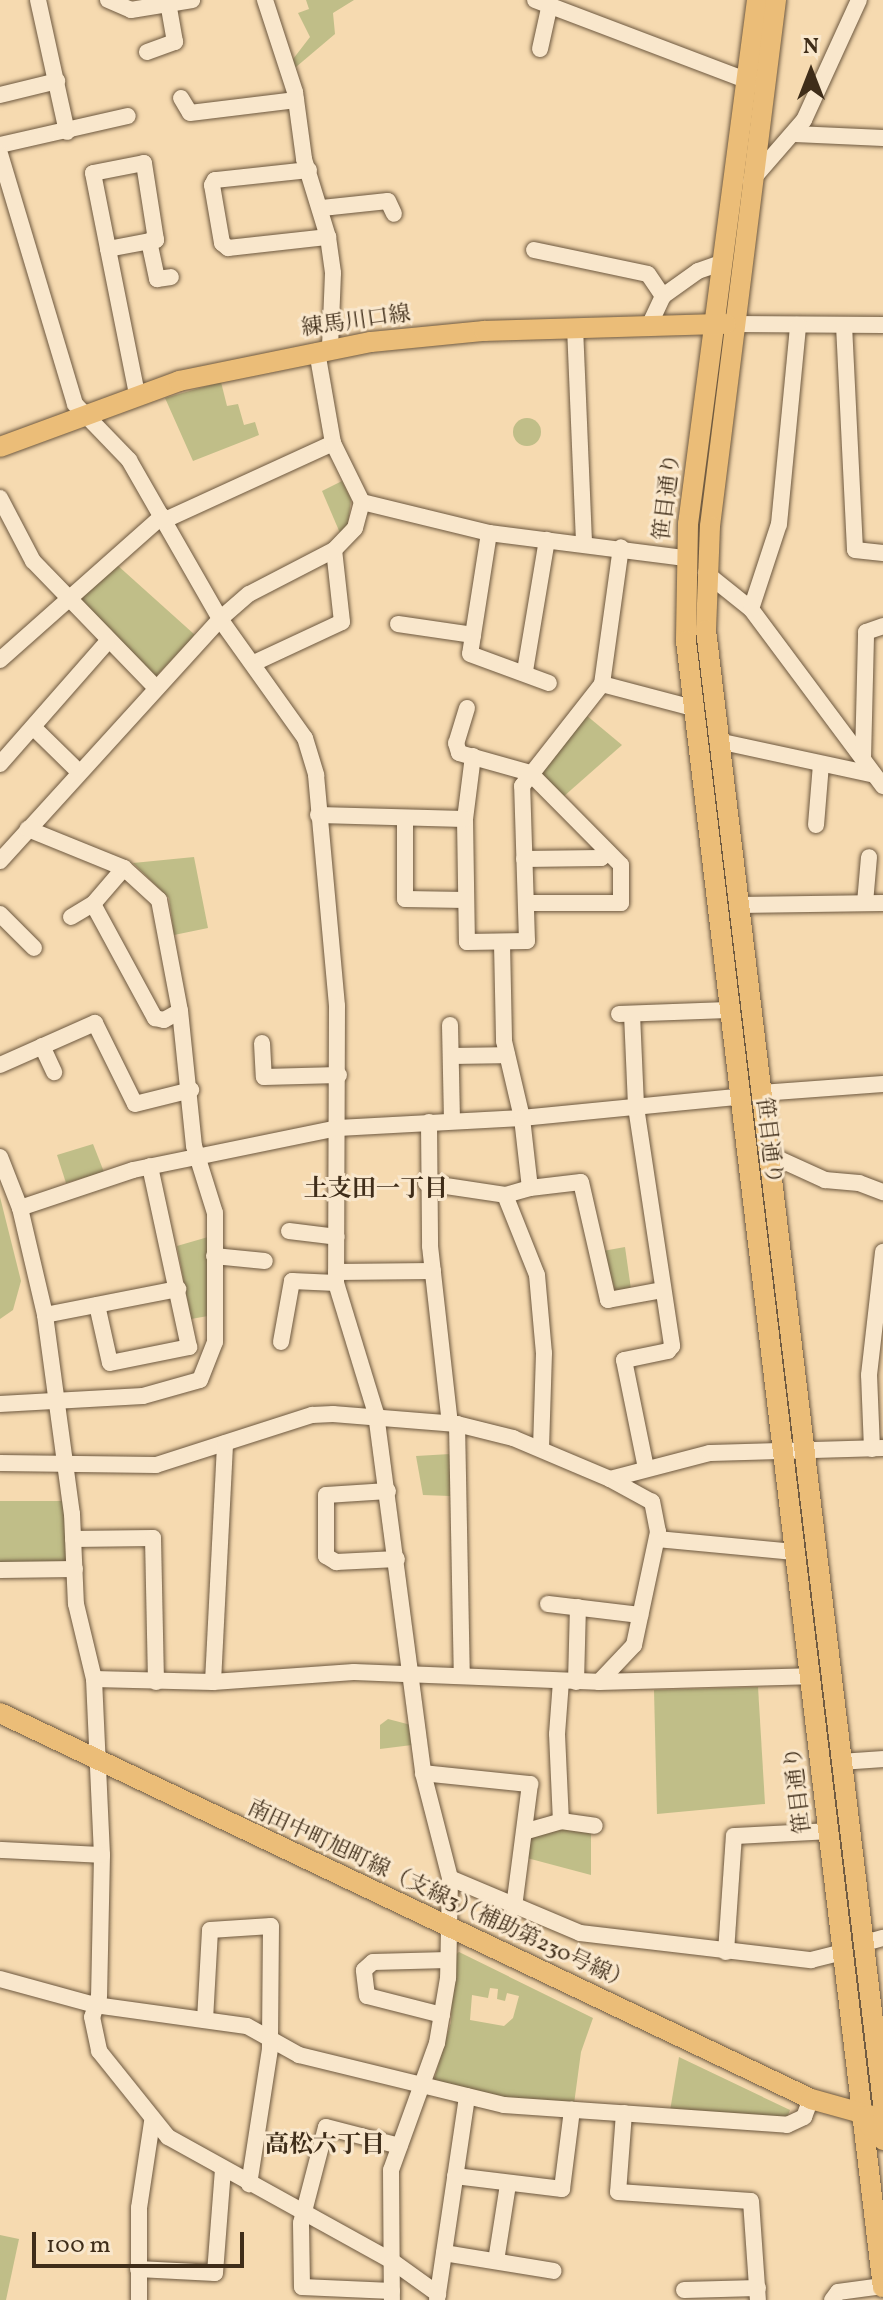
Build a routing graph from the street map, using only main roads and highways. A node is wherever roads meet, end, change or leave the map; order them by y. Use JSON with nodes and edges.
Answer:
{"nodes":[{"id":1,"x":757,"y":0,"type":"edge"},
{"id":2,"x":776,"y":0,"type":"edge"},
{"id":3,"x":724,"y":324,"type":"junction"},
{"id":4,"x":0,"y":447,"type":"edge"},
{"id":5,"x":3,"y":1719,"type":"edge"},
{"id":6,"x":874,"y":1941,"type":"edge"},
{"id":7,"x":883,"y":2104,"type":"edge"},
{"id":8,"x":861,"y":2116,"type":"junction"},
{"id":9,"x":883,"y":2119,"type":"edge"},
{"id":10,"x":883,"y":2140,"type":"edge"},
{"id":11,"x":883,"y":2286,"type":"edge"}],
"edges":[{"from":1,"to":3,"type":"main road","name":"笹目通り"},
{"from":2,"to":3,"type":"main road","name":"笹目通り"},
{"from":3,"to":4,"type":"main road","name":"練馬川口線"},
{"from":3,"to":6,"type":"main road","name":"笹目通り"},
{"from":3,"to":8,"type":"main road","name":"笹目通り"},
{"from":5,"to":8,"type":"main road","name":"南田中町旭町線（支線3）（補助第230号線）"},
{"from":6,"to":7,"type":"main road","name":"笹目通り"},
{"from":8,"to":9,"type":"main road","name":"南田中町旭町線（支線3）（補助第230号線）"},
{"from":8,"to":10,"type":"main road"},
{"from":8,"to":11,"type":"main road","name":"笹目通り"}]}
